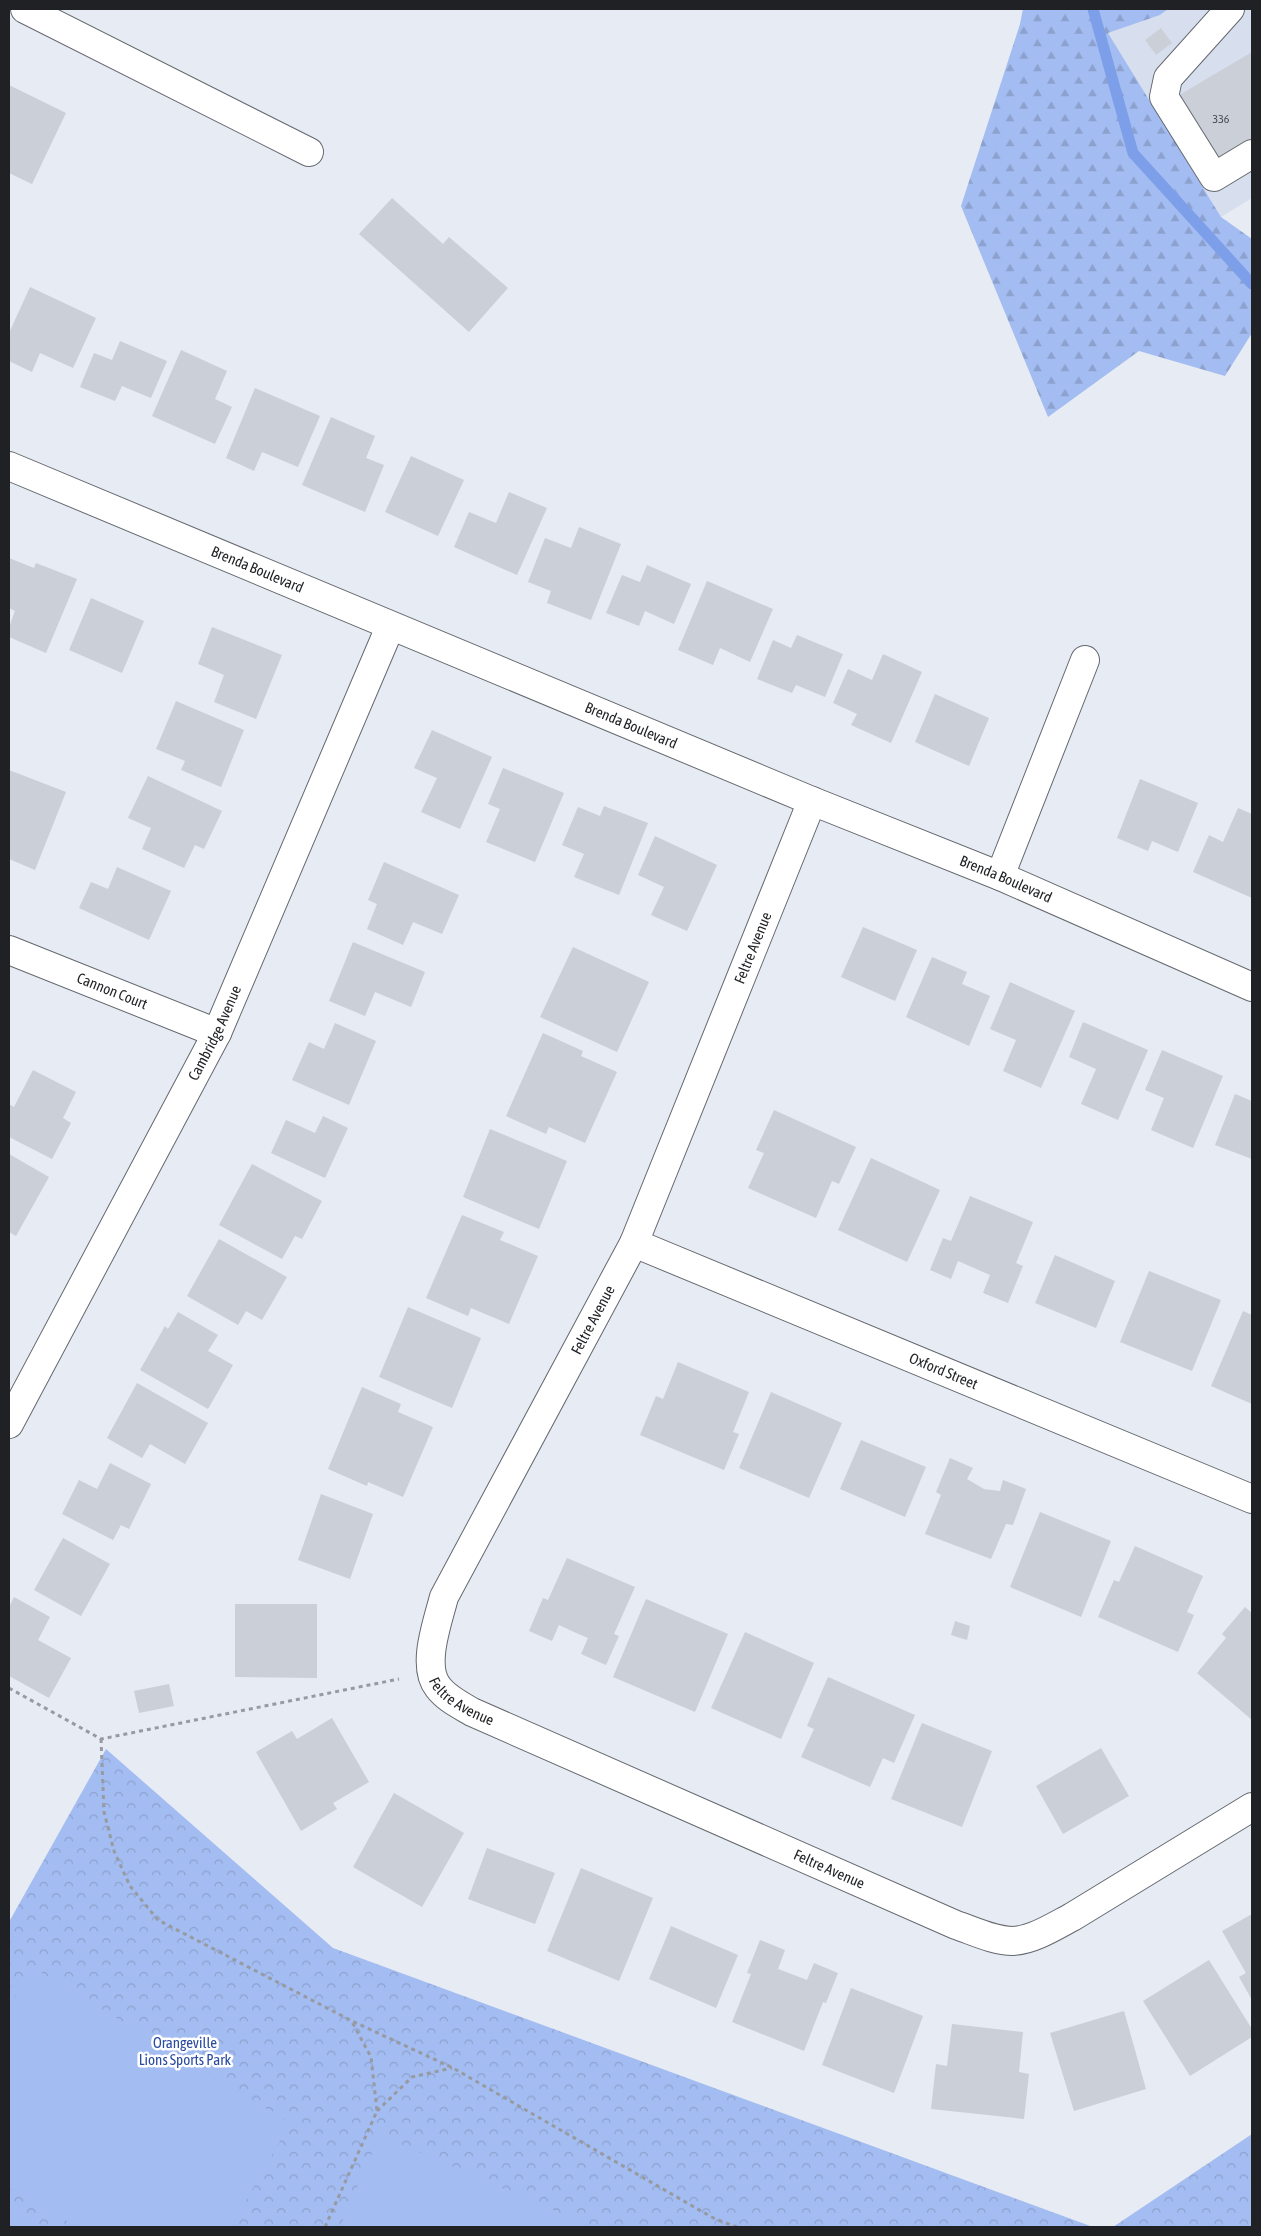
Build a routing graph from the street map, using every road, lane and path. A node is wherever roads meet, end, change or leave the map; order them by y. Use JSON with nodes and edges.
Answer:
{"nodes":[{"id":1,"x":24,"y":9,"type":"edge"},
{"id":2,"x":1230,"y":9,"type":"edge"},
{"id":3,"x":309,"y":152,"type":"dead end"},
{"id":4,"x":1252,"y":154,"type":"edge"},
{"id":5,"x":9,"y":466,"type":"edge"},
{"id":6,"x":390,"y":627,"type":"junction"},
{"id":7,"x":1085,"y":660,"type":"dead end"},
{"id":8,"x":812,"y":801,"type":"junction"},
{"id":9,"x":1000,"y":876,"type":"junction"},
{"id":10,"x":9,"y":950,"type":"edge"},
{"id":11,"x":1252,"y":987,"type":"edge"},
{"id":12,"x":217,"y":1033,"type":"junction"},
{"id":13,"x":634,"y":1243,"type":"junction"},
{"id":14,"x":9,"y":1424,"type":"edge"},
{"id":15,"x":1252,"y":1499,"type":"edge"},
{"id":16,"x":431,"y":1672,"type":"junction"},
{"id":17,"x":9,"y":1688,"type":"edge"},
{"id":18,"x":101,"y":1739,"type":"junction"},
{"id":19,"x":1252,"y":1807,"type":"edge"},
{"id":20,"x":352,"y":2021,"type":"junction"},
{"id":21,"x":453,"y":2068,"type":"junction"},
{"id":22,"x":377,"y":2111,"type":"junction"},
{"id":23,"x":325,"y":2227,"type":"edge"},
{"id":24,"x":737,"y":2227,"type":"edge"}],
"edges":[{"from":1,"to":3,"type":"street"},
{"from":2,"to":4,"type":"street"},
{"from":5,"to":6,"type":"street","name":"Brenda Boulevard"},
{"from":6,"to":8,"type":"street","name":"Brenda Boulevard"},
{"from":6,"to":12,"type":"street","name":"Cambridge Avenue"},
{"from":7,"to":9,"type":"street"},
{"from":8,"to":9,"type":"street","name":"Brenda Boulevard"},
{"from":8,"to":13,"type":"street","name":"Feltre Avenue"},
{"from":9,"to":11,"type":"street","name":"Brenda Boulevard"},
{"from":10,"to":12,"type":"street","name":"Cannon Court"},
{"from":12,"to":14,"type":"street","name":"Cambridge Avenue"},
{"from":13,"to":15,"type":"street","name":"Oxford Street"},
{"from":13,"to":16,"type":"street","name":"Feltre Avenue"},
{"from":16,"to":18,"type":"path"},
{"from":16,"to":19,"type":"street","name":"Feltre Avenue"},
{"from":17,"to":18,"type":"path"},
{"from":18,"to":20,"type":"path"},
{"from":20,"to":21,"type":"path"},
{"from":20,"to":22,"type":"path"},
{"from":21,"to":22,"type":"path"},
{"from":21,"to":24,"type":"path"},
{"from":22,"to":23,"type":"path"}]}
